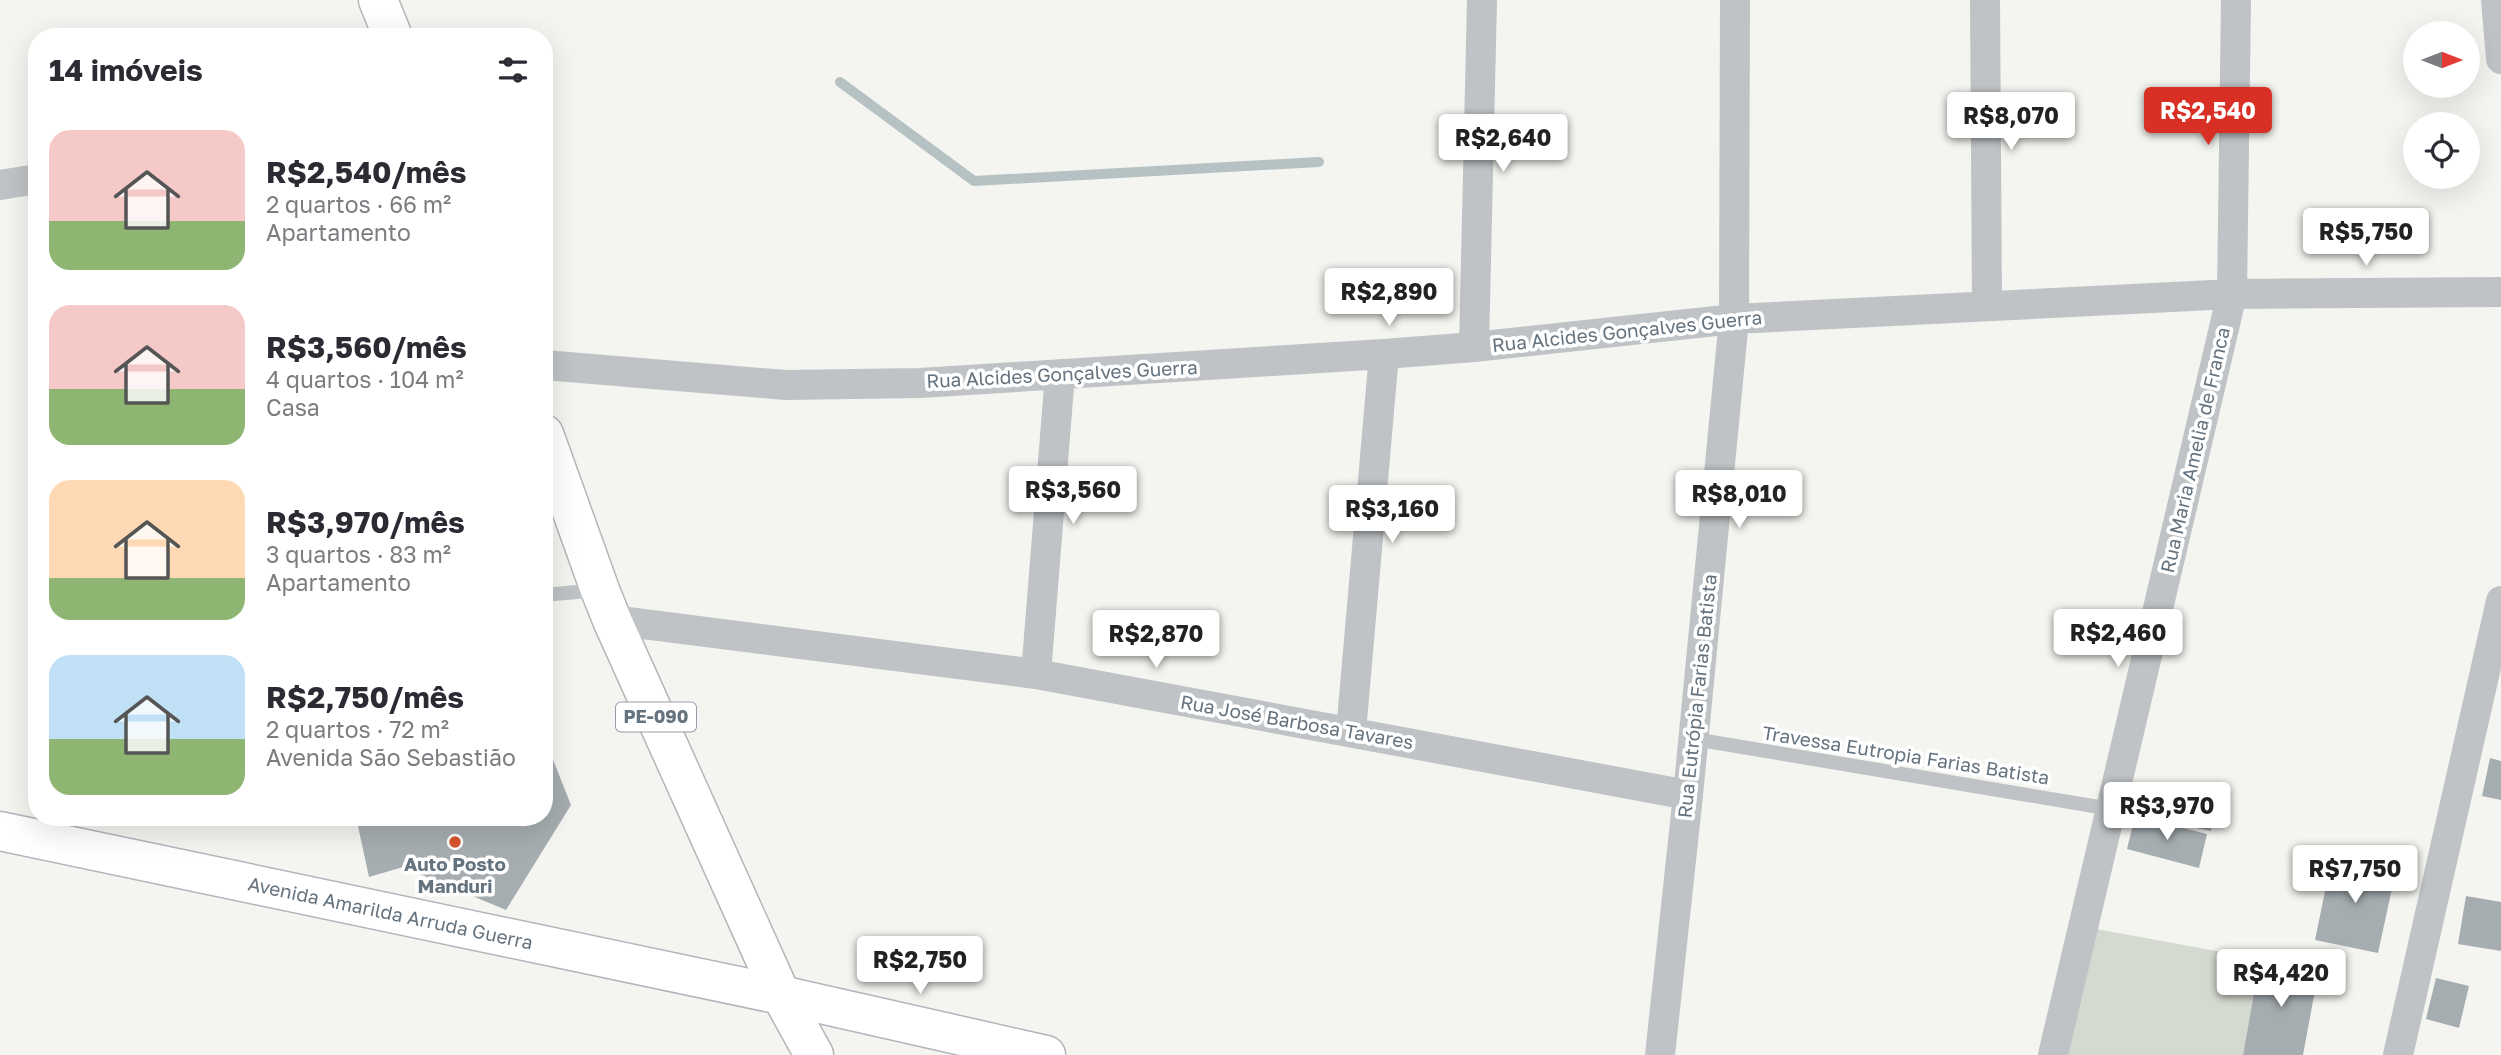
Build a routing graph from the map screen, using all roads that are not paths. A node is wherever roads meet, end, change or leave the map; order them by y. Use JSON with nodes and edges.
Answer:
{"nodes":[{"id":1,"x":378,"y":0,"type":"edge"},
{"id":2,"x":1482,"y":0,"type":"edge"},
{"id":3,"x":1735,"y":0,"type":"edge"},
{"id":4,"x":1985,"y":0,"type":"edge"},
{"id":5,"x":2236,"y":0,"type":"edge"},
{"id":6,"x":2496,"y":0,"type":"edge"},
{"id":7,"x":389,"y":28,"type":"edge"},
{"id":8,"x":2501,"y":60,"type":"edge"},
{"id":9,"x":28,"y":180,"type":"edge"},
{"id":10,"x":0,"y":184,"type":"edge"},
{"id":11,"x":2501,"y":292,"type":"edge"},
{"id":12,"x":2232,"y":294,"type":"junction"},
{"id":13,"x":1987,"y":305,"type":"junction"},
{"id":14,"x":1734,"y":319,"type":"junction"},
{"id":15,"x":1474,"y":347,"type":"junction"},
{"id":16,"x":1384,"y":354,"type":"junction"},
{"id":17,"x":553,"y":366,"type":"edge"},
{"id":18,"x":1060,"y":374,"type":"junction"},
{"id":19,"x":553,"y":459,"type":"edge"},
{"id":20,"x":553,"y":596,"type":"edge"},
{"id":21,"x":2501,"y":601,"type":"edge"},
{"id":22,"x":606,"y":605,"type":"junction"},
{"id":23,"x":1036,"y":674,"type":"junction"},
{"id":24,"x":1351,"y":732,"type":"junction"},
{"id":25,"x":1694,"y":739,"type":"junction"},
{"id":26,"x":1688,"y":795,"type":"junction"},
{"id":27,"x":2111,"y":808,"type":"junction"},
{"id":28,"x":0,"y":831,"type":"edge"},
{"id":29,"x":781,"y":995,"type":"junction"},
{"id":30,"x":814,"y":1055,"type":"edge"},
{"id":31,"x":1046,"y":1055,"type":"edge"},
{"id":32,"x":1660,"y":1055,"type":"edge"},
{"id":33,"x":2053,"y":1055,"type":"edge"},
{"id":34,"x":2398,"y":1055,"type":"edge"}],
"edges":[{"from":1,"to":7,"type":"main road"},
{"from":2,"to":15,"type":"street"},
{"from":3,"to":14,"type":"street","name":"Rua Eutrópia Farias Batista"},
{"from":4,"to":13,"type":"street"},
{"from":5,"to":12,"type":"street","name":"Rua Maria Amelia de Franca"},
{"from":6,"to":8,"type":"street"},
{"from":9,"to":10,"type":"street"},
{"from":11,"to":12,"type":"street","name":"Rua Alcides Gonçalves Guerra"},
{"from":12,"to":13,"type":"street","name":"Rua Alcides Gonçalves Guerra"},
{"from":12,"to":27,"type":"street","name":"Rua Maria Amelia de Franca"},
{"from":13,"to":14,"type":"street","name":"Rua Alcides Gonçalves Guerra"},
{"from":14,"to":15,"type":"street","name":"Rua Alcides Gonçalves Guerra"},
{"from":14,"to":25,"type":"street","name":"Rua Eutrópia Farias Batista"},
{"from":15,"to":16,"type":"street","name":"Rua Alcides Gonçalves Guerra"},
{"from":16,"to":18,"type":"street","name":"Rua Alcides Gonçalves Guerra"},
{"from":16,"to":24,"type":"street"},
{"from":17,"to":18,"type":"street","name":"Rua Alcides Gonçalves Guerra"},
{"from":18,"to":23,"type":"street"},
{"from":19,"to":22,"type":"main road","number":"PE-090"},
{"from":20,"to":22,"type":"lane"},
{"from":21,"to":34,"type":"street"},
{"from":22,"to":23,"type":"street","name":"Rua José Barbosa Tavares"},
{"from":22,"to":29,"type":"main road","number":"PE-090"},
{"from":23,"to":24,"type":"street","name":"Rua José Barbosa Tavares"},
{"from":24,"to":26,"type":"street","name":"Rua José Barbosa Tavares"},
{"from":25,"to":26,"type":"street","name":"Rua Eutrópia Farias Batista"},
{"from":25,"to":27,"type":"lane","name":"Travessa Eutropia Farias Batista"},
{"from":26,"to":32,"type":"street","name":"Rua Eutrópia Farias Batista"},
{"from":27,"to":33,"type":"street","name":"Rua Maria Amelia de Franca"},
{"from":28,"to":29,"type":"main road","name":"Avenida Amarilda Arruda Guerra"},
{"from":29,"to":30,"type":"main road","number":"PE-090"},
{"from":29,"to":31,"type":"main road","name":"Avenida Amarilda Arruda Guerra"}]}
